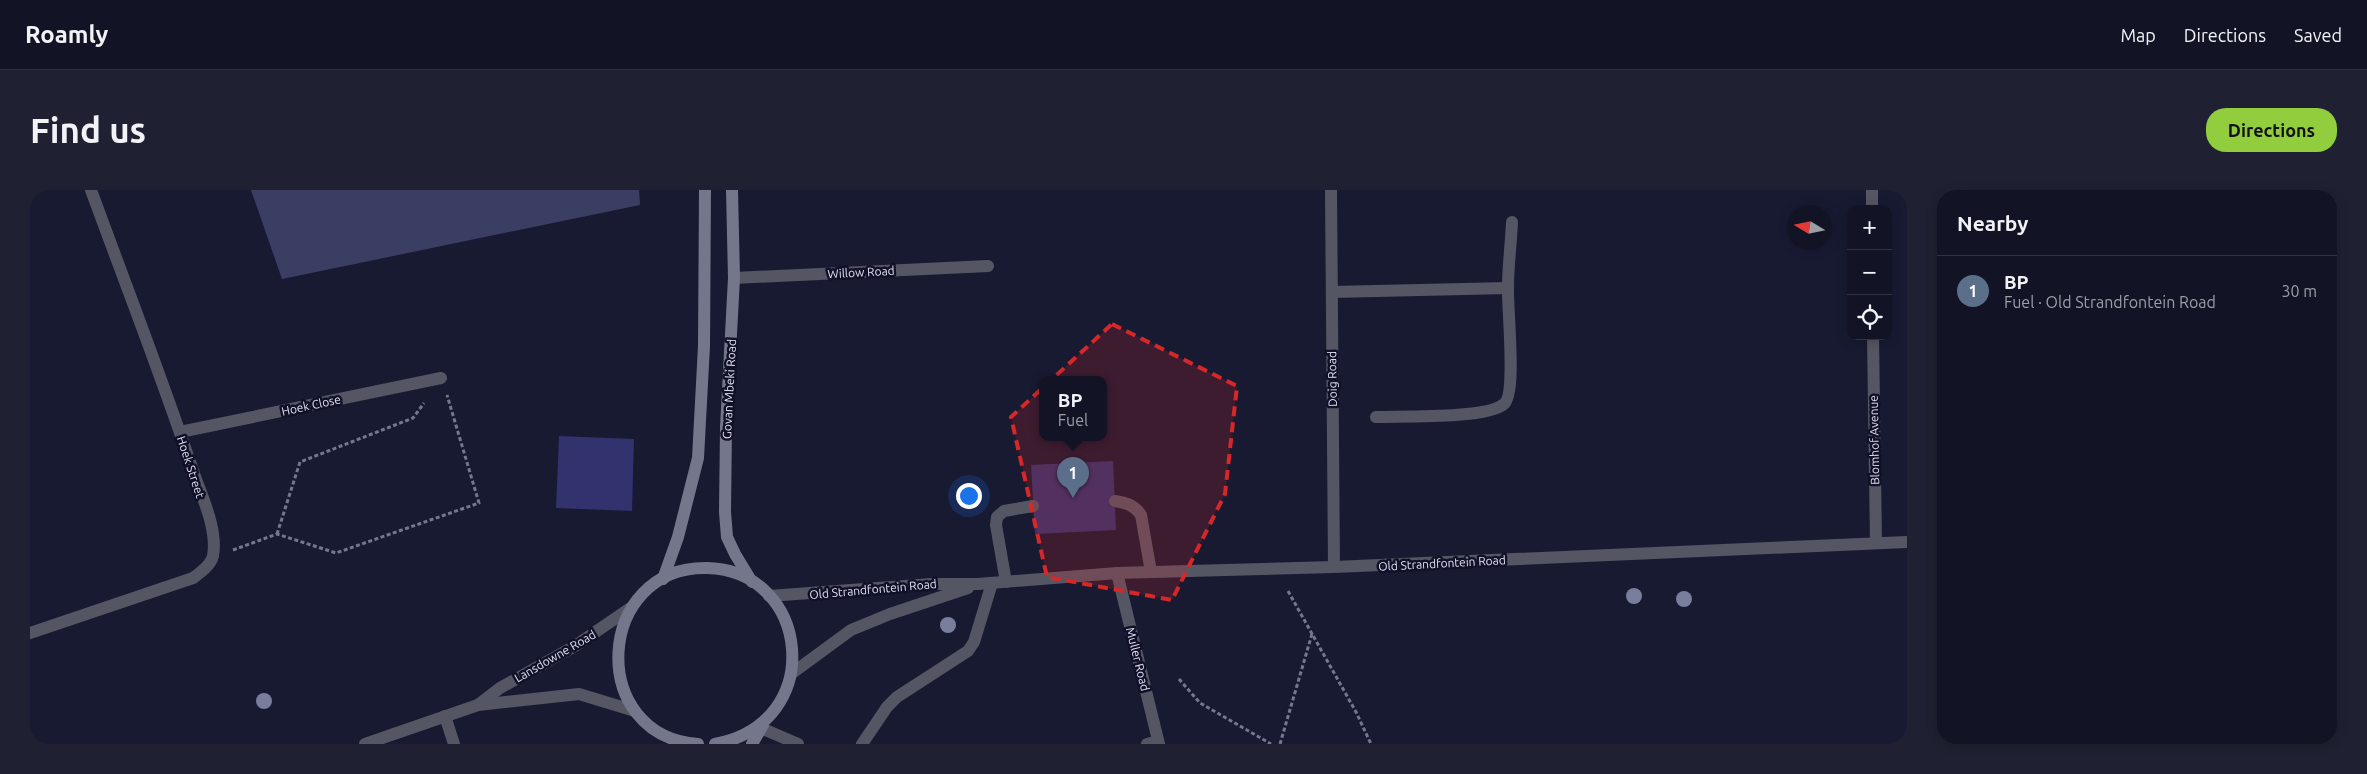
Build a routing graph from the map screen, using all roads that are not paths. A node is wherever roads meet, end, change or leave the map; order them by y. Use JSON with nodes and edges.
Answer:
{"nodes":[{"id":1,"x":91,"y":190,"type":"edge"},
{"id":2,"x":705,"y":190,"type":"edge"},
{"id":3,"x":732,"y":190,"type":"edge"},
{"id":4,"x":1331,"y":190,"type":"edge"},
{"id":5,"x":1872,"y":190,"type":"edge"},
{"id":6,"x":1872,"y":205,"type":"edge"},
{"id":7,"x":1512,"y":222,"type":"dead end"},
{"id":8,"x":988,"y":266,"type":"dead end"},
{"id":9,"x":734,"y":278,"type":"junction"},
{"id":10,"x":1508,"y":288,"type":"junction"},
{"id":11,"x":1332,"y":292,"type":"junction"},
{"id":12,"x":1873,"y":340,"type":"edge"},
{"id":13,"x":441,"y":378,"type":"road end"},
{"id":14,"x":1376,"y":417,"type":"dead end"},
{"id":15,"x":180,"y":432,"type":"junction"},
{"id":16,"x":1115,"y":501,"type":"dead end"},
{"id":17,"x":1033,"y":506,"type":"dead end"},
{"id":18,"x":1907,"y":542,"type":"edge"},
{"id":19,"x":1876,"y":544,"type":"junction"},
{"id":20,"x":1334,"y":568,"type":"junction"},
{"id":21,"x":1151,"y":572,"type":"junction"},
{"id":22,"x":1117,"y":573,"type":"junction"},
{"id":23,"x":663,"y":579,"type":"junction"},
{"id":24,"x":752,"y":582,"type":"junction"},
{"id":25,"x":1006,"y":582,"type":"junction"},
{"id":26,"x":992,"y":583,"type":"junction"},
{"id":27,"x":978,"y":584,"type":"junction"},
{"id":28,"x":770,"y":596,"type":"junction"},
{"id":29,"x":632,"y":607,"type":"junction"},
{"id":30,"x":30,"y":633,"type":"edge"},
{"id":31,"x":791,"y":674,"type":"junction"},
{"id":32,"x":478,"y":705,"type":"junction"},
{"id":33,"x":635,"y":711,"type":"junction"},
{"id":34,"x":445,"y":716,"type":"junction"},
{"id":35,"x":764,"y":724,"type":"junction"},
{"id":36,"x":650,"y":726,"type":"junction"},
{"id":37,"x":385,"y":741,"type":"edge"},
{"id":38,"x":1155,"y":743,"type":"edge"},
{"id":39,"x":365,"y":744,"type":"edge"},
{"id":40,"x":454,"y":744,"type":"edge"},
{"id":41,"x":660,"y":744,"type":"edge"},
{"id":42,"x":698,"y":744,"type":"edge"},
{"id":43,"x":715,"y":744,"type":"edge"},
{"id":44,"x":752,"y":744,"type":"edge"},
{"id":45,"x":798,"y":744,"type":"edge"},
{"id":46,"x":862,"y":744,"type":"edge"}],
"edges":[{"from":1,"to":15,"type":"street","name":"Hoek Street"},
{"from":2,"to":23,"type":"main road"},
{"from":3,"to":9,"type":"main road","name":"Govan Mbeki Road"},
{"from":4,"to":11,"type":"street","name":"Doig Road"},
{"from":5,"to":6,"type":"street"},
{"from":7,"to":10,"type":"street"},
{"from":8,"to":9,"type":"street","name":"Willow Road"},
{"from":9,"to":24,"type":"main road","name":"Govan Mbeki Road"},
{"from":10,"to":11,"type":"street"},
{"from":10,"to":14,"type":"street"},
{"from":11,"to":20,"type":"street","name":"Doig Road"},
{"from":12,"to":19,"type":"street","name":"Blomhof Avenue"},
{"from":13,"to":15,"type":"street","name":"Hoek Close"},
{"from":15,"to":30,"type":"street","name":"Hoek Street"},
{"from":16,"to":21,"type":"street"},
{"from":17,"to":25,"type":"street"},
{"from":18,"to":19,"type":"street","name":"Old Strandfontein Road"},
{"from":19,"to":20,"type":"street","name":"Old Strandfontein Road"},
{"from":20,"to":21,"type":"street","name":"Old Strandfontein Road"},
{"from":21,"to":22,"type":"street","name":"Old Strandfontein Road"},
{"from":22,"to":25,"type":"street","name":"Old Strandfontein Road"},
{"from":22,"to":38,"type":"street","name":"Muller Road"},
{"from":23,"to":24,"type":"main road"},
{"from":23,"to":29,"type":"main road"},
{"from":24,"to":28,"type":"main road"},
{"from":25,"to":26,"type":"street","name":"Old Strandfontein Road"},
{"from":26,"to":27,"type":"street","name":"Old Strandfontein Road"},
{"from":26,"to":46,"type":"street"},
{"from":27,"to":28,"type":"street","name":"Old Strandfontein Road"},
{"from":27,"to":31,"type":"street","name":"Old Strandfontein Road"},
{"from":28,"to":31,"type":"main road"},
{"from":29,"to":32,"type":"street","name":"Lansdowne Road"},
{"from":29,"to":33,"type":"main road"},
{"from":31,"to":35,"type":"main road"},
{"from":32,"to":33,"type":"street","name":"Lansdowne Road"},
{"from":32,"to":34,"type":"street","name":"Lansdowne Road"},
{"from":33,"to":36,"type":"main road"},
{"from":34,"to":37,"type":"street","name":"Lansdowne Road"},
{"from":34,"to":40,"type":"street"},
{"from":35,"to":43,"type":"main road"},
{"from":35,"to":44,"type":"main road"},
{"from":35,"to":45,"type":"street"},
{"from":36,"to":41,"type":"main road"},
{"from":36,"to":42,"type":"main road"},
{"from":37,"to":39,"type":"street","name":"Lansdowne Road"}]}
